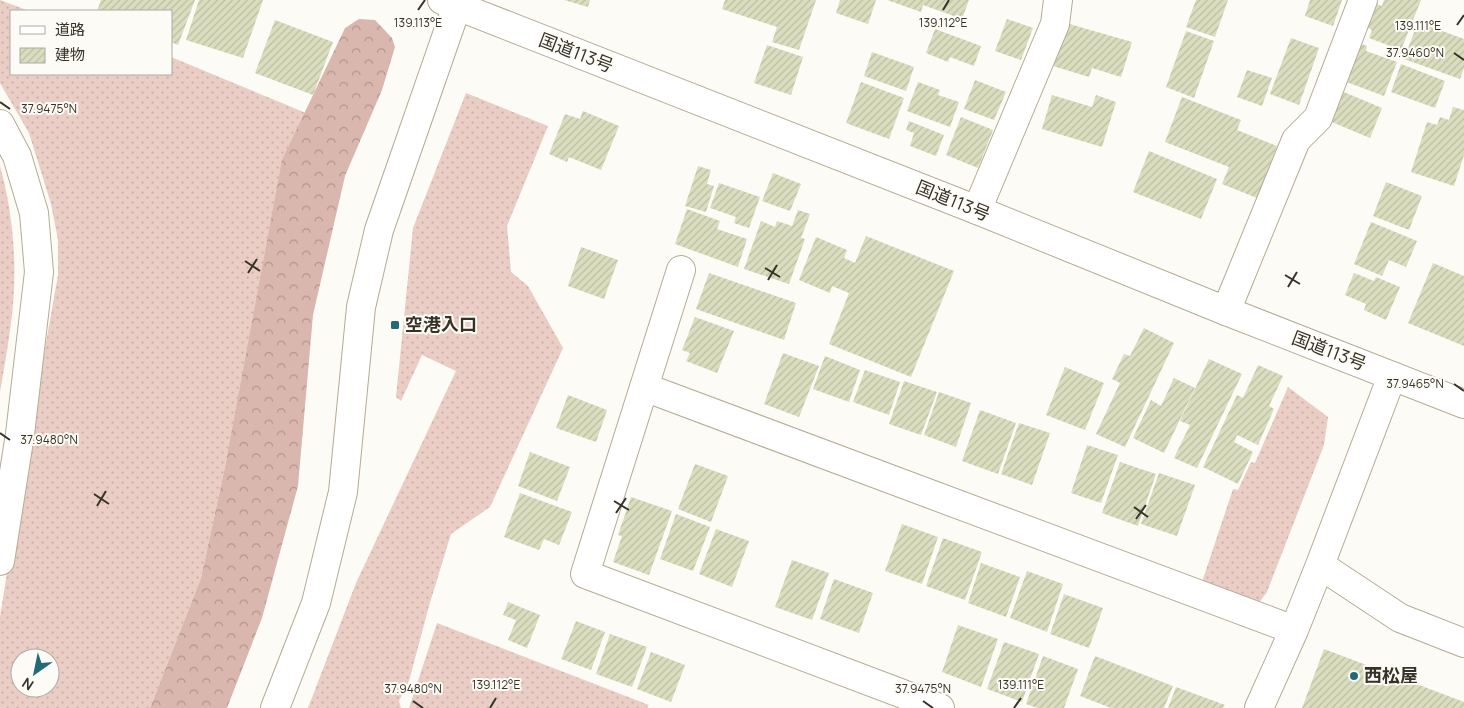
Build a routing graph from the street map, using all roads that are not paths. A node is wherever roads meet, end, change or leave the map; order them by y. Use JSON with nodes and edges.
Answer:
{"nodes":[{"id":1,"x":1058,"y":0,"type":"edge"},
{"id":2,"x":1363,"y":0,"type":"edge"},
{"id":3,"x":453,"y":2,"type":"edge"},
{"id":4,"x":0,"y":124,"type":"edge"},
{"id":5,"x":977,"y":210,"type":"junction"},
{"id":6,"x":681,"y":270,"type":"dead end"},
{"id":7,"x":1226,"y":311,"type":"junction"},
{"id":8,"x":1392,"y":376,"type":"junction"},
{"id":9,"x":644,"y":388,"type":"junction"},
{"id":10,"x":1464,"y":404,"type":"edge"},
{"id":11,"x":0,"y":561,"type":"edge"},
{"id":12,"x":1320,"y":565,"type":"junction"},
{"id":13,"x":1294,"y":630,"type":"junction"},
{"id":14,"x":1464,"y":643,"type":"edge"},
{"id":15,"x":275,"y":708,"type":"edge"},
{"id":16,"x":940,"y":708,"type":"edge"},
{"id":17,"x":1259,"y":708,"type":"edge"}],
"edges":[{"from":1,"to":5,"type":"main road"},
{"from":2,"to":7,"type":"main road"},
{"from":3,"to":5,"type":"main road","name":"国道113号"},
{"from":3,"to":15,"type":"main road"},
{"from":4,"to":11,"type":"main road"},
{"from":5,"to":7,"type":"main road","name":"国道113号"},
{"from":6,"to":9,"type":"main road"},
{"from":7,"to":8,"type":"main road","name":"国道113号"},
{"from":8,"to":10,"type":"main road","name":"国道113号"},
{"from":8,"to":12,"type":"main road"},
{"from":9,"to":13,"type":"main road"},
{"from":9,"to":16,"type":"main road"},
{"from":12,"to":13,"type":"main road"},
{"from":12,"to":14,"type":"main road"},
{"from":13,"to":17,"type":"main road"}]}
